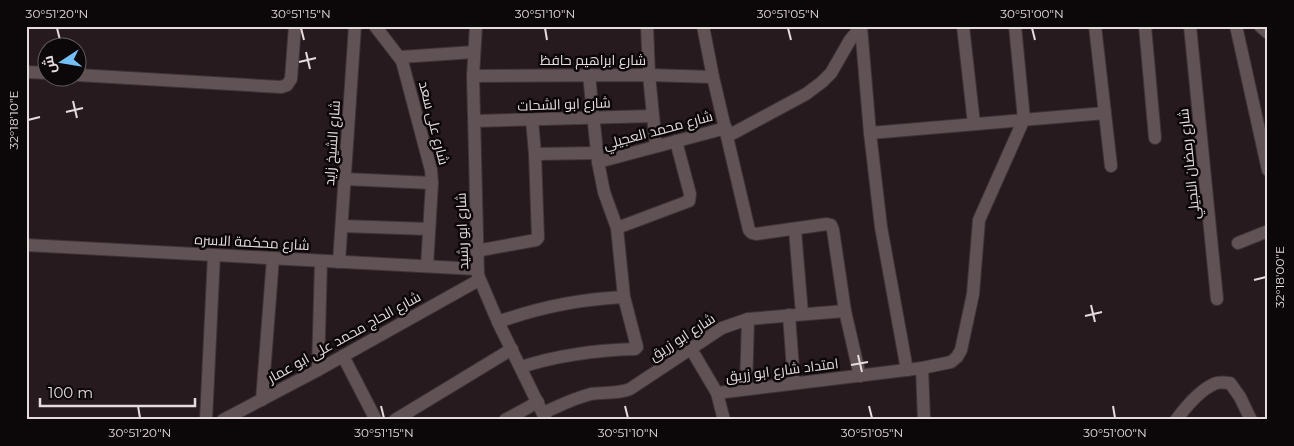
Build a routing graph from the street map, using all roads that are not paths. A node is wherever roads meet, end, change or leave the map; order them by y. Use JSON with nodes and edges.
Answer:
{"nodes":[{"id":1,"x":294,"y":26,"type":"edge"},
{"id":2,"x":355,"y":26,"type":"edge"},
{"id":3,"x":375,"y":26,"type":"edge"},
{"id":4,"x":476,"y":26,"type":"edge"},
{"id":5,"x":647,"y":26,"type":"edge"},
{"id":6,"x":702,"y":26,"type":"edge"},
{"id":7,"x":963,"y":26,"type":"edge"},
{"id":8,"x":1015,"y":26,"type":"edge"},
{"id":9,"x":1095,"y":26,"type":"edge"},
{"id":10,"x":1145,"y":26,"type":"edge"},
{"id":11,"x":1190,"y":26,"type":"edge"},
{"id":12,"x":1236,"y":26,"type":"edge"},
{"id":13,"x":1260,"y":26,"type":"edge"},
{"id":14,"x":862,"y":27,"type":"edge"},
{"id":15,"x":1268,"y":33,"type":"edge"},
{"id":16,"x":474,"y":52,"type":"junction"},
{"id":17,"x":401,"y":57,"type":"junction"},
{"id":18,"x":589,"y":75,"type":"junction"},
{"id":19,"x":649,"y":75,"type":"junction"},
{"id":20,"x":88,"y":76,"type":"edge"},
{"id":21,"x":473,"y":76,"type":"junction"},
{"id":22,"x":713,"y":78,"type":"junction"},
{"id":23,"x":1105,"y":114,"type":"junction"},
{"id":24,"x":653,"y":116,"type":"junction"},
{"id":25,"x":592,"y":118,"type":"junction"},
{"id":26,"x":1024,"y":119,"type":"junction"},
{"id":27,"x":532,"y":120,"type":"junction"},
{"id":28,"x":475,"y":121,"type":"junction"},
{"id":29,"x":974,"y":124,"type":"junction"},
{"id":30,"x":727,"y":132,"type":"junction"},
{"id":31,"x":870,"y":133,"type":"junction"},
{"id":32,"x":1156,"y":138,"type":"dead end"},
{"id":33,"x":676,"y":141,"type":"junction"},
{"id":34,"x":656,"y":146,"type":"junction"},
{"id":35,"x":535,"y":154,"type":"junction"},
{"id":36,"x":597,"y":158,"type":"junction"},
{"id":37,"x":1111,"y":166,"type":"dead end"},
{"id":38,"x":1268,"y":170,"type":"edge"},
{"id":39,"x":345,"y":179,"type":"junction"},
{"id":40,"x":432,"y":183,"type":"junction"},
{"id":41,"x":342,"y":226,"type":"junction"},
{"id":42,"x":617,"y":228,"type":"junction"},
{"id":43,"x":429,"y":229,"type":"junction"},
{"id":44,"x":795,"y":230,"type":"junction"},
{"id":45,"x":1268,"y":231,"type":"edge"},
{"id":46,"x":1238,"y":243,"type":"dead end"},
{"id":47,"x":26,"y":245,"type":"edge"},
{"id":48,"x":476,"y":251,"type":"junction"},
{"id":49,"x":214,"y":255,"type":"junction"},
{"id":50,"x":272,"y":258,"type":"junction"},
{"id":51,"x":322,"y":260,"type":"junction"},
{"id":52,"x":339,"y":262,"type":"junction"},
{"id":53,"x":427,"y":266,"type":"junction"},
{"id":54,"x":478,"y":274,"type":"junction"},
{"id":55,"x":624,"y":297,"type":"junction"},
{"id":56,"x":1217,"y":299,"type":"dead end"},
{"id":57,"x":845,"y":311,"type":"junction"},
{"id":58,"x":802,"y":314,"type":"junction"},
{"id":59,"x":789,"y":315,"type":"junction"},
{"id":60,"x":748,"y":318,"type":"junction"},
{"id":61,"x":498,"y":322,"type":"junction"},
{"id":62,"x":512,"y":349,"type":"junction"},
{"id":63,"x":691,"y":349,"type":"junction"},
{"id":64,"x":344,"y":356,"type":"junction"},
{"id":65,"x":521,"y":367,"type":"junction"},
{"id":66,"x":922,"y":368,"type":"junction"},
{"id":67,"x":318,"y":370,"type":"junction"},
{"id":68,"x":908,"y":370,"type":"junction"},
{"id":69,"x":860,"y":376,"type":"junction"},
{"id":70,"x":794,"y":384,"type":"junction"},
{"id":71,"x":746,"y":389,"type":"junction"},
{"id":72,"x":717,"y":392,"type":"junction"},
{"id":73,"x":262,"y":400,"type":"junction"},
{"id":74,"x":542,"y":412,"type":"edge"},
{"id":75,"x":237,"y":417,"type":"edge"},
{"id":76,"x":206,"y":420,"type":"edge"},
{"id":77,"x":223,"y":420,"type":"edge"},
{"id":78,"x":376,"y":420,"type":"edge"},
{"id":79,"x":395,"y":420,"type":"edge"},
{"id":80,"x":505,"y":420,"type":"edge"},
{"id":81,"x":724,"y":420,"type":"edge"},
{"id":82,"x":924,"y":420,"type":"edge"},
{"id":83,"x":1176,"y":420,"type":"edge"},
{"id":84,"x":1251,"y":420,"type":"edge"}],
"edges":[{"from":1,"to":20,"type":"street"},
{"from":2,"to":39,"type":"street","name":"شارع الشيخ زايد"},
{"from":3,"to":17,"type":"street","name":"شارع على سعد"},
{"from":4,"to":16,"type":"street","name":"شارع ابو رشيد"},
{"from":5,"to":19,"type":"street"},
{"from":6,"to":22,"type":"street"},
{"from":7,"to":29,"type":"street"},
{"from":8,"to":26,"type":"street"},
{"from":9,"to":23,"type":"street"},
{"from":10,"to":32,"type":"street"},
{"from":11,"to":56,"type":"street","name":"شارع رمضان النجيلي"},
{"from":12,"to":38,"type":"street"},
{"from":13,"to":15,"type":"street"},
{"from":14,"to":30,"type":"street","name":"شارع محمد العجيلي"},
{"from":14,"to":31,"type":"street"},
{"from":16,"to":17,"type":"street"},
{"from":16,"to":21,"type":"street","name":"شارع ابو رشيد"},
{"from":17,"to":40,"type":"street","name":"شارع على سعد"},
{"from":18,"to":19,"type":"street","name":"شارع ابراهيم حافظ"},
{"from":18,"to":21,"type":"street","name":"شارع ابراهيم حافظ"},
{"from":18,"to":25,"type":"street"},
{"from":19,"to":22,"type":"street","name":"شارع ابراهيم حافظ"},
{"from":19,"to":24,"type":"street"},
{"from":21,"to":28,"type":"street","name":"شارع ابو رشيد"},
{"from":22,"to":30,"type":"street"},
{"from":23,"to":26,"type":"street"},
{"from":23,"to":37,"type":"street"},
{"from":24,"to":25,"type":"street","name":"شارع ابو الشحات"},
{"from":24,"to":34,"type":"street"},
{"from":25,"to":27,"type":"street","name":"شارع ابو الشحات"},
{"from":25,"to":36,"type":"street"},
{"from":26,"to":29,"type":"street"},
{"from":26,"to":66,"type":"street","name":"امتداد شارع ابو زريق"},
{"from":27,"to":28,"type":"street","name":"شارع ابو الشحات"},
{"from":27,"to":35,"type":"street"},
{"from":28,"to":48,"type":"street","name":"شارع ابو رشيد"},
{"from":29,"to":31,"type":"street"},
{"from":30,"to":33,"type":"street","name":"شارع محمد العجيلي"},
{"from":30,"to":44,"type":"street"},
{"from":31,"to":68,"type":"street"},
{"from":33,"to":34,"type":"street","name":"شارع محمد العجيلي"},
{"from":33,"to":42,"type":"street"},
{"from":34,"to":36,"type":"street","name":"شارع محمد العجيلي"},
{"from":35,"to":36,"type":"street","name":"شارع محمد العجيلي"},
{"from":35,"to":48,"type":"street"},
{"from":36,"to":42,"type":"street"},
{"from":39,"to":40,"type":"street"},
{"from":39,"to":41,"type":"street","name":"شارع الشيخ زايد"},
{"from":40,"to":43,"type":"street","name":"شارع على سعد"},
{"from":41,"to":43,"type":"street"},
{"from":41,"to":52,"type":"street","name":"شارع الشيخ زايد"},
{"from":42,"to":55,"type":"street"},
{"from":43,"to":53,"type":"street","name":"شارع على سعد"},
{"from":44,"to":57,"type":"street"},
{"from":44,"to":58,"type":"street"},
{"from":45,"to":46,"type":"street"},
{"from":47,"to":49,"type":"street","name":"شارع محكمة الاسره"},
{"from":48,"to":54,"type":"street","name":"شارع ابو رشيد"},
{"from":49,"to":50,"type":"street","name":"شارع محكمة الاسره"},
{"from":49,"to":76,"type":"street"},
{"from":50,"to":51,"type":"street","name":"شارع محكمة الاسره"},
{"from":50,"to":73,"type":"street"},
{"from":51,"to":52,"type":"street","name":"شارع محكمة الاسره"},
{"from":51,"to":67,"type":"street"},
{"from":52,"to":53,"type":"street","name":"شارع محكمة الاسره"},
{"from":53,"to":54,"type":"street","name":"شارع محكمة الاسره"},
{"from":54,"to":61,"type":"street","name":"شارع ابو رشيد"},
{"from":54,"to":64,"type":"street","name":"شارع الحاج محمد على ابو عمار"},
{"from":55,"to":61,"type":"street"},
{"from":55,"to":65,"type":"street"},
{"from":57,"to":58,"type":"street","name":"شارع ابو زريق"},
{"from":57,"to":69,"type":"street"},
{"from":58,"to":59,"type":"street","name":"شارع ابو زريق"},
{"from":59,"to":60,"type":"street","name":"شارع ابو زريق"},
{"from":59,"to":70,"type":"street"},
{"from":60,"to":63,"type":"street","name":"شارع ابو زريق"},
{"from":60,"to":71,"type":"street"},
{"from":61,"to":62,"type":"street","name":"شارع ابو رشيد"},
{"from":62,"to":65,"type":"street","name":"شارع ابو رشيد"},
{"from":62,"to":79,"type":"street"},
{"from":63,"to":72,"type":"street"},
{"from":63,"to":74,"type":"street","name":"شارع ابو زريق"},
{"from":64,"to":67,"type":"street","name":"شارع الحاج محمد على ابو عمار"},
{"from":64,"to":78,"type":"street"},
{"from":65,"to":74,"type":"street","name":"شارع ابو رشيد"},
{"from":66,"to":68,"type":"street","name":"امتداد شارع ابو زريق"},
{"from":66,"to":82,"type":"street"},
{"from":67,"to":73,"type":"street","name":"شارع الحاج محمد على ابو عمار"},
{"from":68,"to":69,"type":"street","name":"امتداد شارع ابو زريق"},
{"from":69,"to":70,"type":"street","name":"امتداد شارع ابو زريق"},
{"from":70,"to":71,"type":"street","name":"امتداد شارع ابو زريق"},
{"from":71,"to":72,"type":"street","name":"امتداد شارع ابو زريق"},
{"from":72,"to":81,"type":"street"},
{"from":73,"to":75,"type":"street","name":"شارع الحاج محمد على ابو عمار"},
{"from":74,"to":80,"type":"street","name":"شارع ابو زريق"},
{"from":75,"to":77,"type":"street","name":"شارع الحاج محمد على ابو عمار"},
{"from":83,"to":84,"type":"street"}]}
